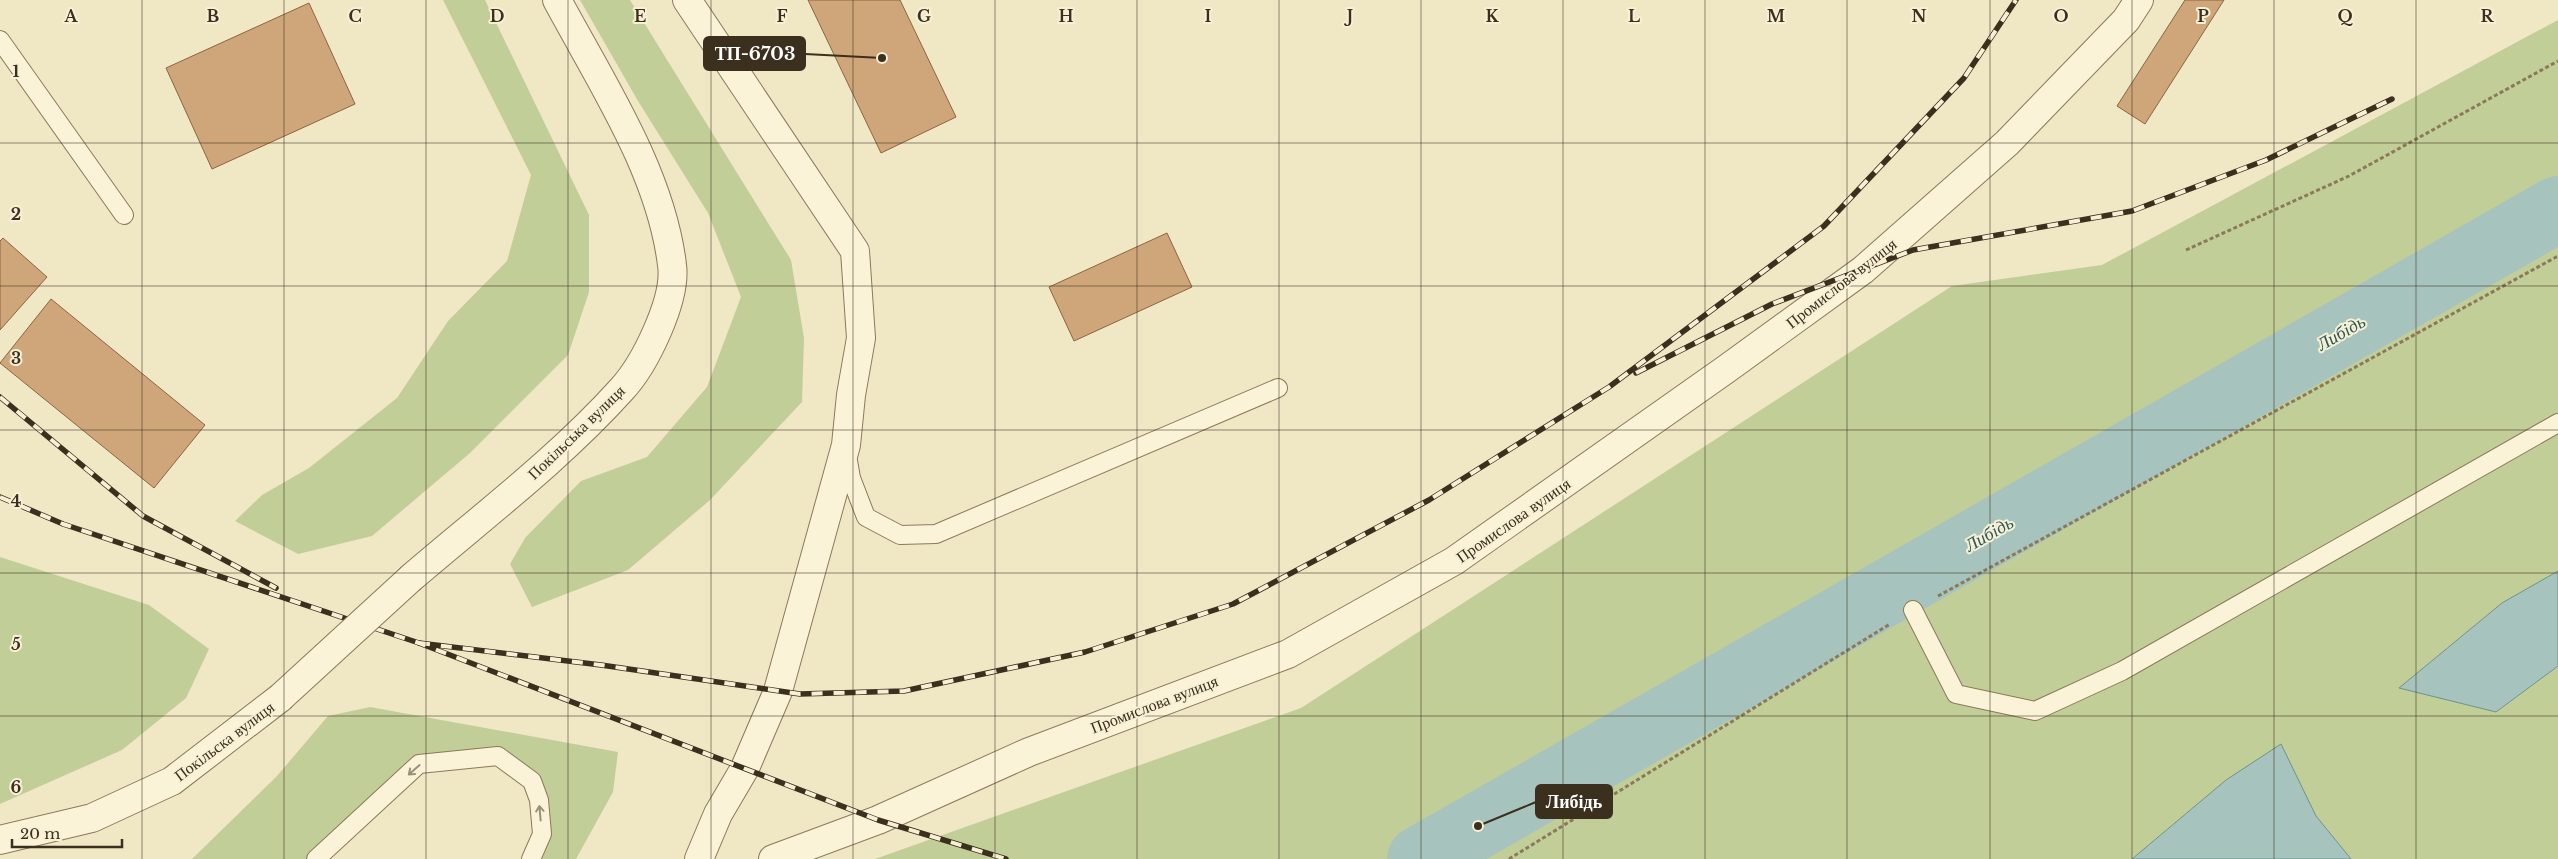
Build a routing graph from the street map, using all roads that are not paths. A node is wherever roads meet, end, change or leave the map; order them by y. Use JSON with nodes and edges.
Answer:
{"nodes":[{"id":1,"x":557,"y":0,"type":"edge"},
{"id":2,"x":687,"y":0,"type":"edge"},
{"id":3,"x":2139,"y":0,"type":"edge"},
{"id":4,"x":0,"y":40,"type":"edge"},
{"id":5,"x":124,"y":215,"type":"dead end"},
{"id":6,"x":1278,"y":388,"type":"dead end"},
{"id":7,"x":2558,"y":422,"type":"edge"},
{"id":8,"x":846,"y":445,"type":"junction"},
{"id":9,"x":411,"y":578,"type":"joint"},
{"id":10,"x":1913,"y":610,"type":"road end"},
{"id":11,"x":0,"y":840,"type":"edge"},
{"id":12,"x":316,"y":859,"type":"edge"},
{"id":13,"x":531,"y":859,"type":"edge"},
{"id":14,"x":699,"y":859,"type":"edge"},
{"id":15,"x":773,"y":859,"type":"edge"}],
"edges":[{"from":1,"to":9,"type":"street","name":"Покільська вулиця"},
{"from":2,"to":8,"type":"street"},
{"from":3,"to":15,"type":"street","name":"Промислова вулиця"},
{"from":4,"to":5,"type":"lane"},
{"from":6,"to":8,"type":"lane"},
{"from":7,"to":10,"type":"lane"},
{"from":8,"to":14,"type":"street"},
{"from":9,"to":11,"type":"street","name":"Покільска вулиця","bridge":true},
{"from":13,"to":12,"type":"lane","one_way":true}]}
